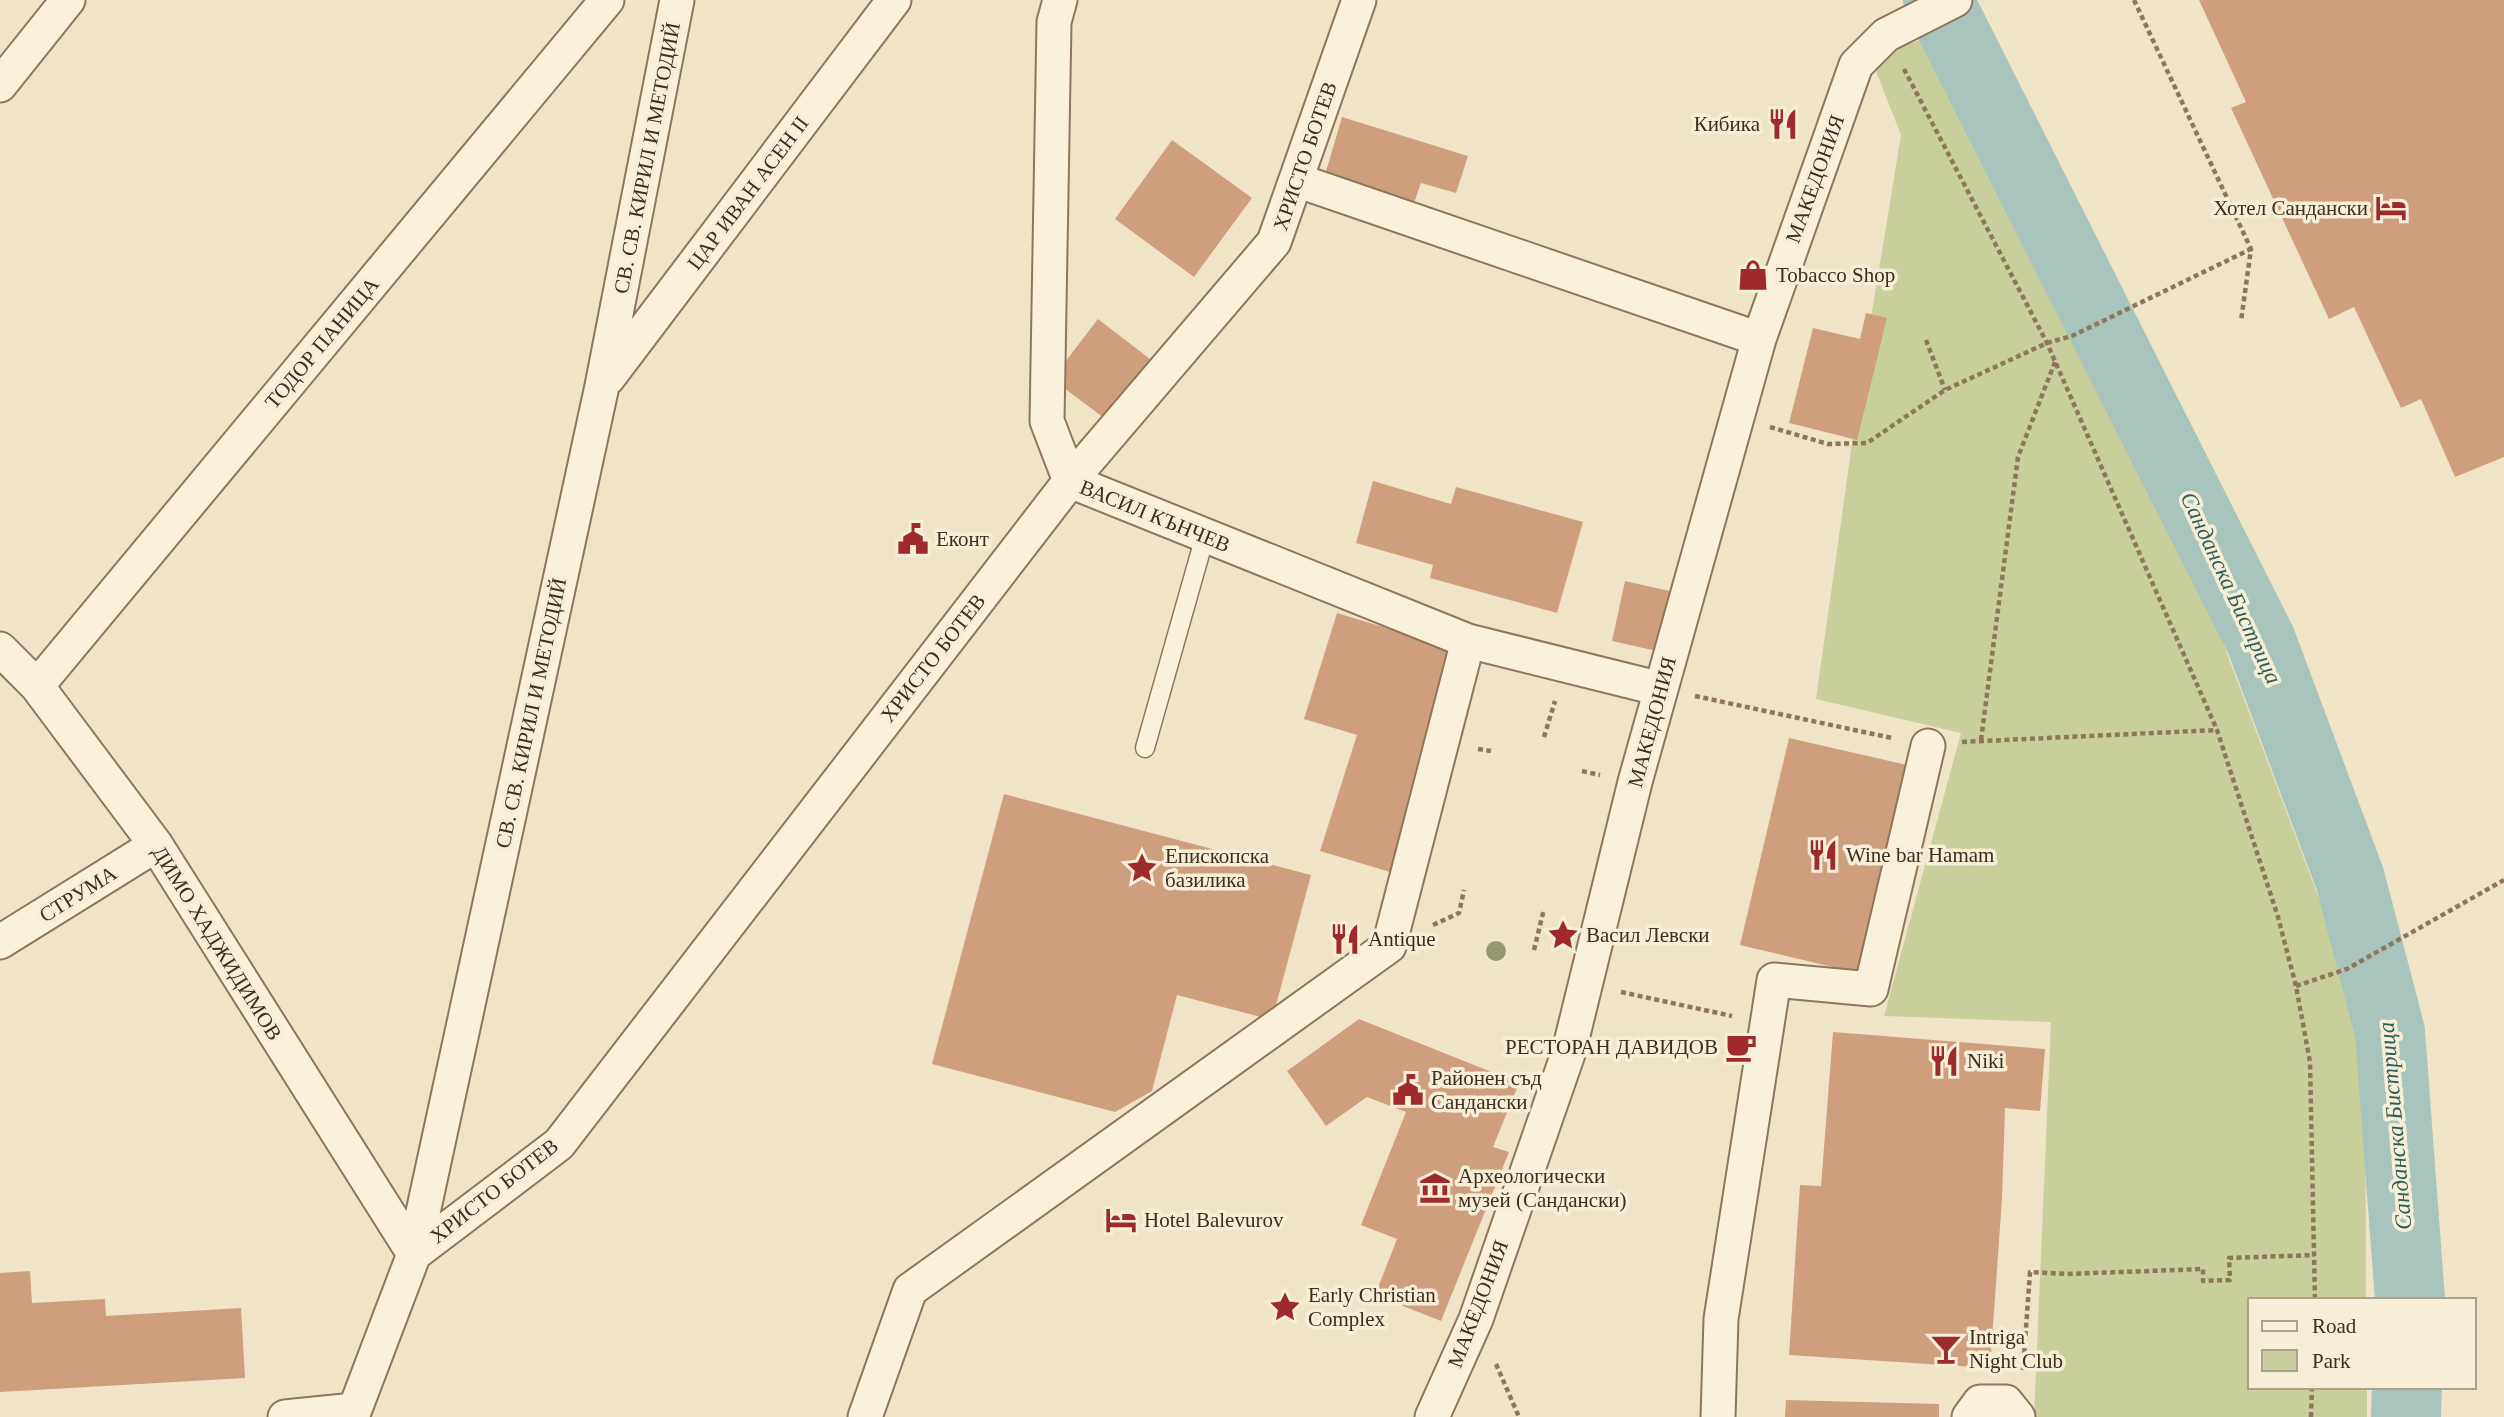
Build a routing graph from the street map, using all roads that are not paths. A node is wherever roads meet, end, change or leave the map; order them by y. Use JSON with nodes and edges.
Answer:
{"nodes":[{"id":1,"x":68,"y":0,"type":"edge"},
{"id":2,"x":607,"y":0,"type":"edge"},
{"id":3,"x":677,"y":0,"type":"edge"},
{"id":4,"x":894,"y":0,"type":"edge"},
{"id":5,"x":1060,"y":0,"type":"edge"},
{"id":6,"x":1360,"y":0,"type":"edge"},
{"id":7,"x":1955,"y":0,"type":"edge"},
{"id":8,"x":0,"y":85,"type":"edge"},
{"id":9,"x":1296,"y":180,"type":"junction"},
{"id":10,"x":1759,"y":339,"type":"junction"},
{"id":11,"x":602,"y":386,"type":"junction"},
{"id":12,"x":1070,"y":481,"type":"junction"},
{"id":13,"x":1205,"y":536,"type":"junction"},
{"id":14,"x":1468,"y":641,"type":"junction"},
{"id":15,"x":0,"y":649,"type":"edge"},
{"id":16,"x":37,"y":686,"type":"junction"},
{"id":17,"x":1661,"y":689,"type":"junction"},
{"id":18,"x":1928,"y":746,"type":"dead end"},
{"id":19,"x":1144,"y":748,"type":"dead end"},
{"id":20,"x":156,"y":845,"type":"junction"},
{"id":21,"x":0,"y":942,"type":"edge"},
{"id":22,"x":414,"y":1254,"type":"junction"},
{"id":23,"x":353,"y":1414,"type":"edge"},
{"id":24,"x":285,"y":1417,"type":"edge"},
{"id":25,"x":865,"y":1417,"type":"edge"},
{"id":26,"x":1432,"y":1417,"type":"edge"},
{"id":27,"x":1718,"y":1417,"type":"edge"},
{"id":28,"x":1969,"y":1417,"type":"edge"},
{"id":29,"x":2018,"y":1417,"type":"edge"}],
"edges":[{"from":1,"to":8,"type":"street"},
{"from":2,"to":16,"type":"street","name":"ТОДОР ПАНИЦА"},
{"from":3,"to":11,"type":"street","name":"СВ. СВ. КИРИЛ И МЕТОДИЙ"},
{"from":4,"to":11,"type":"street","name":"ЦАР ИВАН АСЕН II"},
{"from":5,"to":12,"type":"street","name":"ВАСИЛ КЪНЧЕВ"},
{"from":6,"to":9,"type":"street","name":"ХРИСТО БОТЕВ"},
{"from":7,"to":10,"type":"street","name":"МАКЕДОНИЯ"},
{"from":9,"to":10,"type":"street"},
{"from":9,"to":12,"type":"street","name":"ХРИСТО БОТЕВ"},
{"from":10,"to":17,"type":"street","name":"МАКЕДОНИЯ"},
{"from":11,"to":22,"type":"street","name":"СВ. СВ. КИРИЛ И МЕТОДИЙ"},
{"from":12,"to":13,"type":"street","name":"ВАСИЛ КЪНЧЕВ"},
{"from":12,"to":22,"type":"street","name":"ХРИСТО БОТЕВ"},
{"from":13,"to":14,"type":"street","name":"ВАСИЛ КЪНЧЕВ"},
{"from":13,"to":19,"type":"lane"},
{"from":14,"to":17,"type":"street","name":"ВАСИЛ КЪНЧЕВ"},
{"from":14,"to":25,"type":"street"},
{"from":15,"to":16,"type":"street","name":"ДИМО ХАДЖИДИМОВ"},
{"from":16,"to":20,"type":"street","name":"ДИМО ХАДЖИДИМОВ"},
{"from":17,"to":26,"type":"street","name":"МАКЕДОНИЯ"},
{"from":18,"to":27,"type":"street"},
{"from":20,"to":21,"type":"street","name":"СТРУМА"},
{"from":20,"to":22,"type":"street","name":"ДИМО ХАДЖИДИМОВ"},
{"from":22,"to":23,"type":"street","name":"СВ. СВ. КИРИЛ И МЕТОДИЙ"},
{"from":23,"to":24,"type":"street"},
{"from":28,"to":29,"type":"street"}]}
